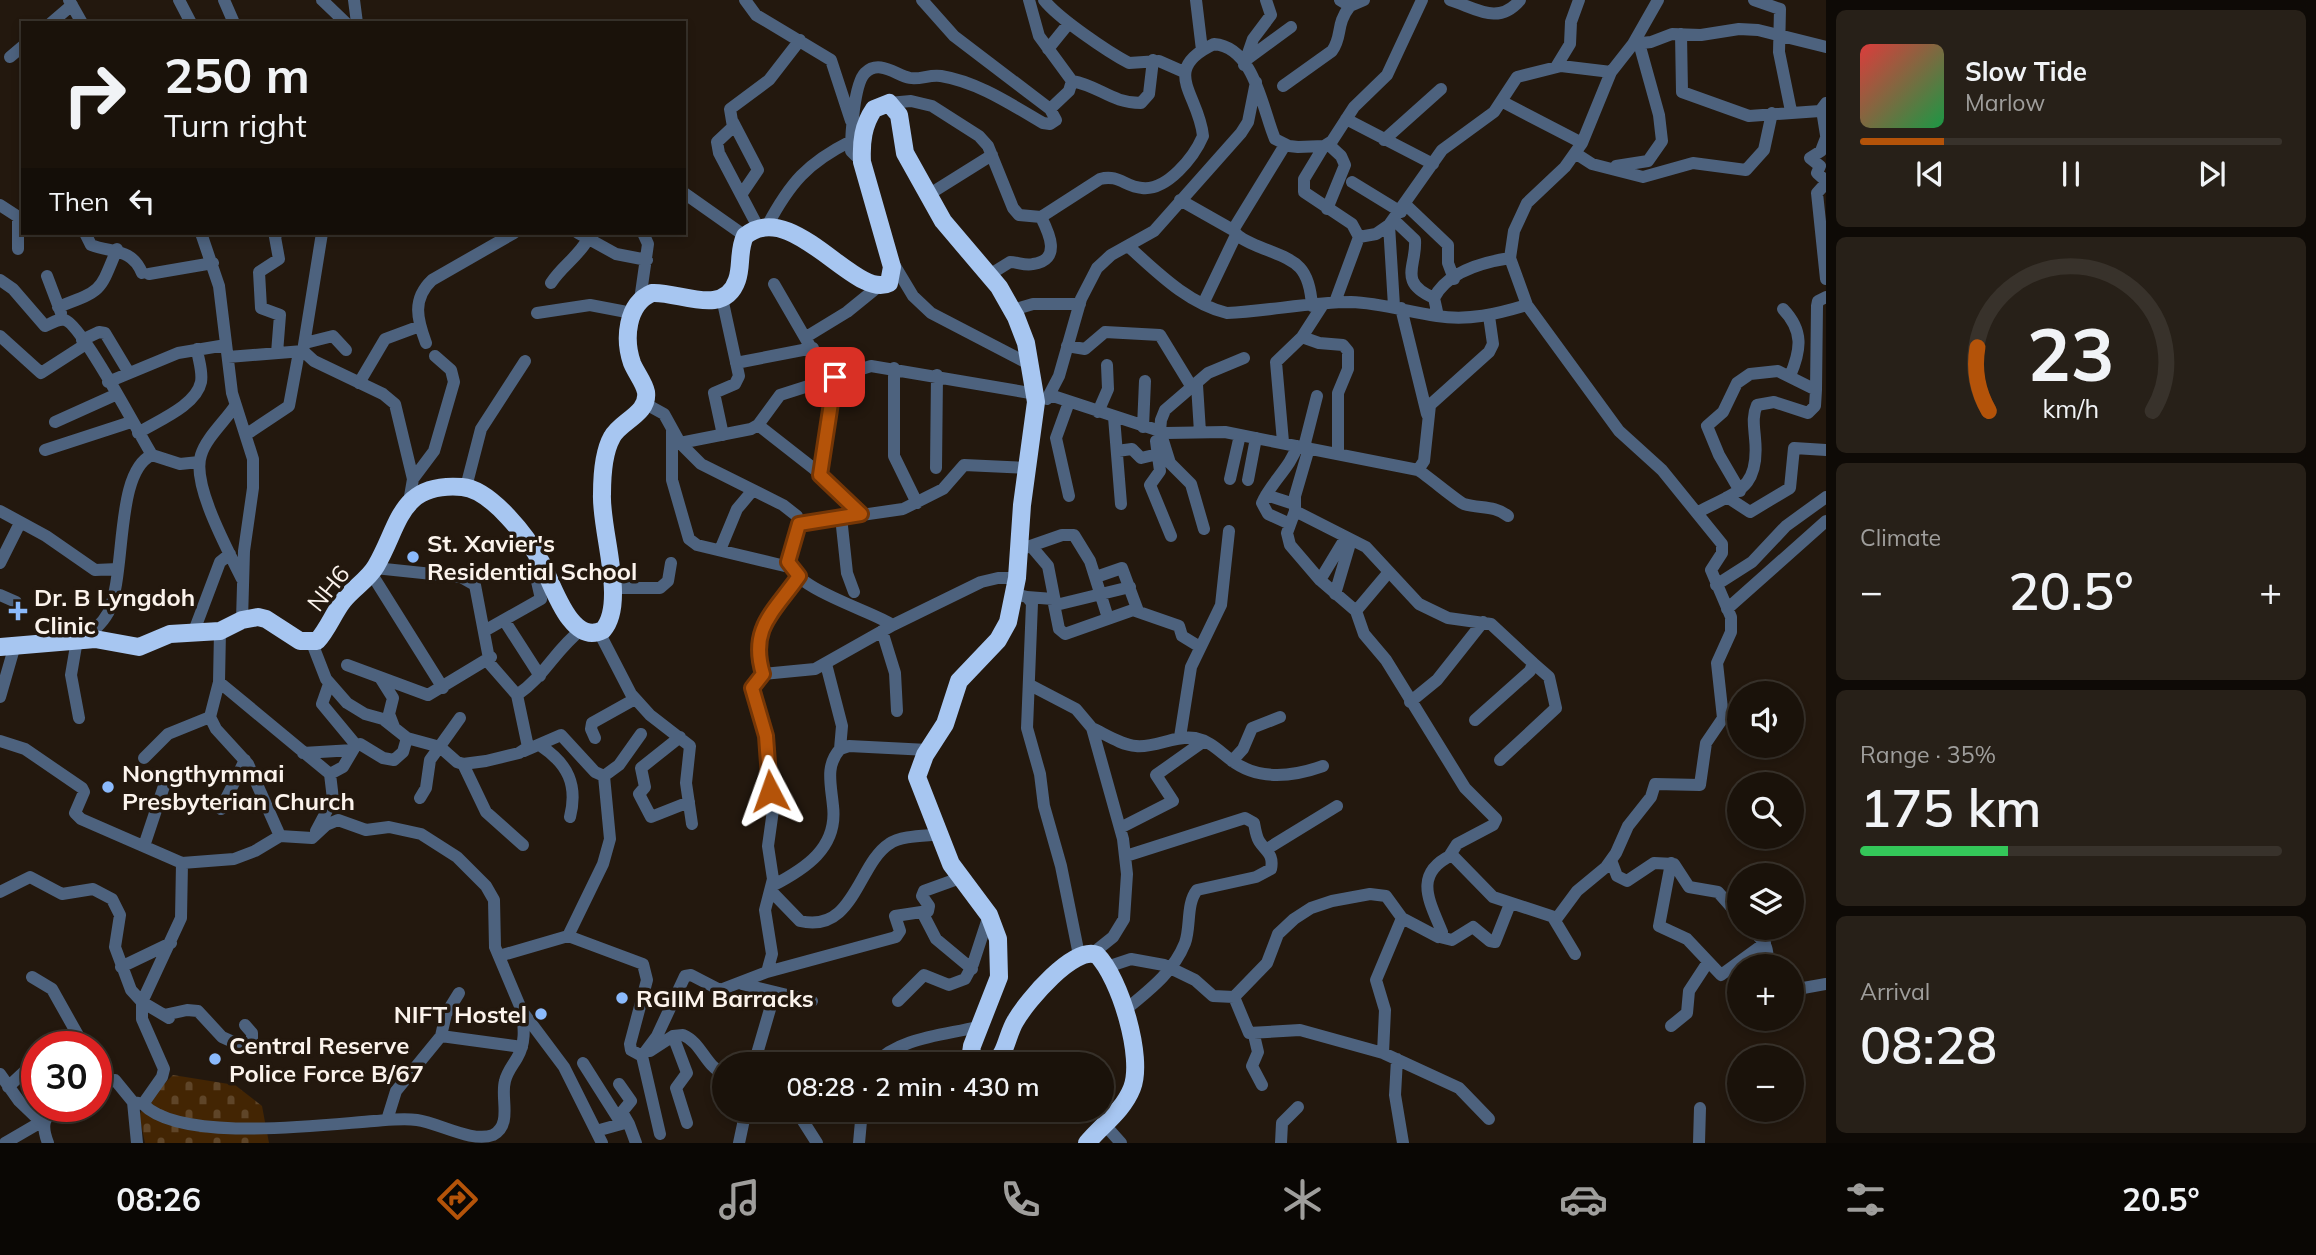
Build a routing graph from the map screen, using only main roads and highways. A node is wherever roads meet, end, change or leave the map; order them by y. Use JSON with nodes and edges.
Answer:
{"nodes":[{"id":1,"x":8,"y":646,"type":"edge"},
{"id":2,"x":971,"y":1052,"type":"edge"},
{"id":3,"x":1003,"y":1052,"type":"edge"},
{"id":4,"x":1114,"y":1114,"type":"edge"},
{"id":5,"x":1107,"y":1122,"type":"edge"},
{"id":6,"x":1087,"y":1143,"type":"edge"}],
"edges":[{"from":1,"to":2,"type":"highway","name":"NH6","number":"NH6"},
{"from":3,"to":4,"type":"highway"},
{"from":5,"to":6,"type":"highway"}]}
